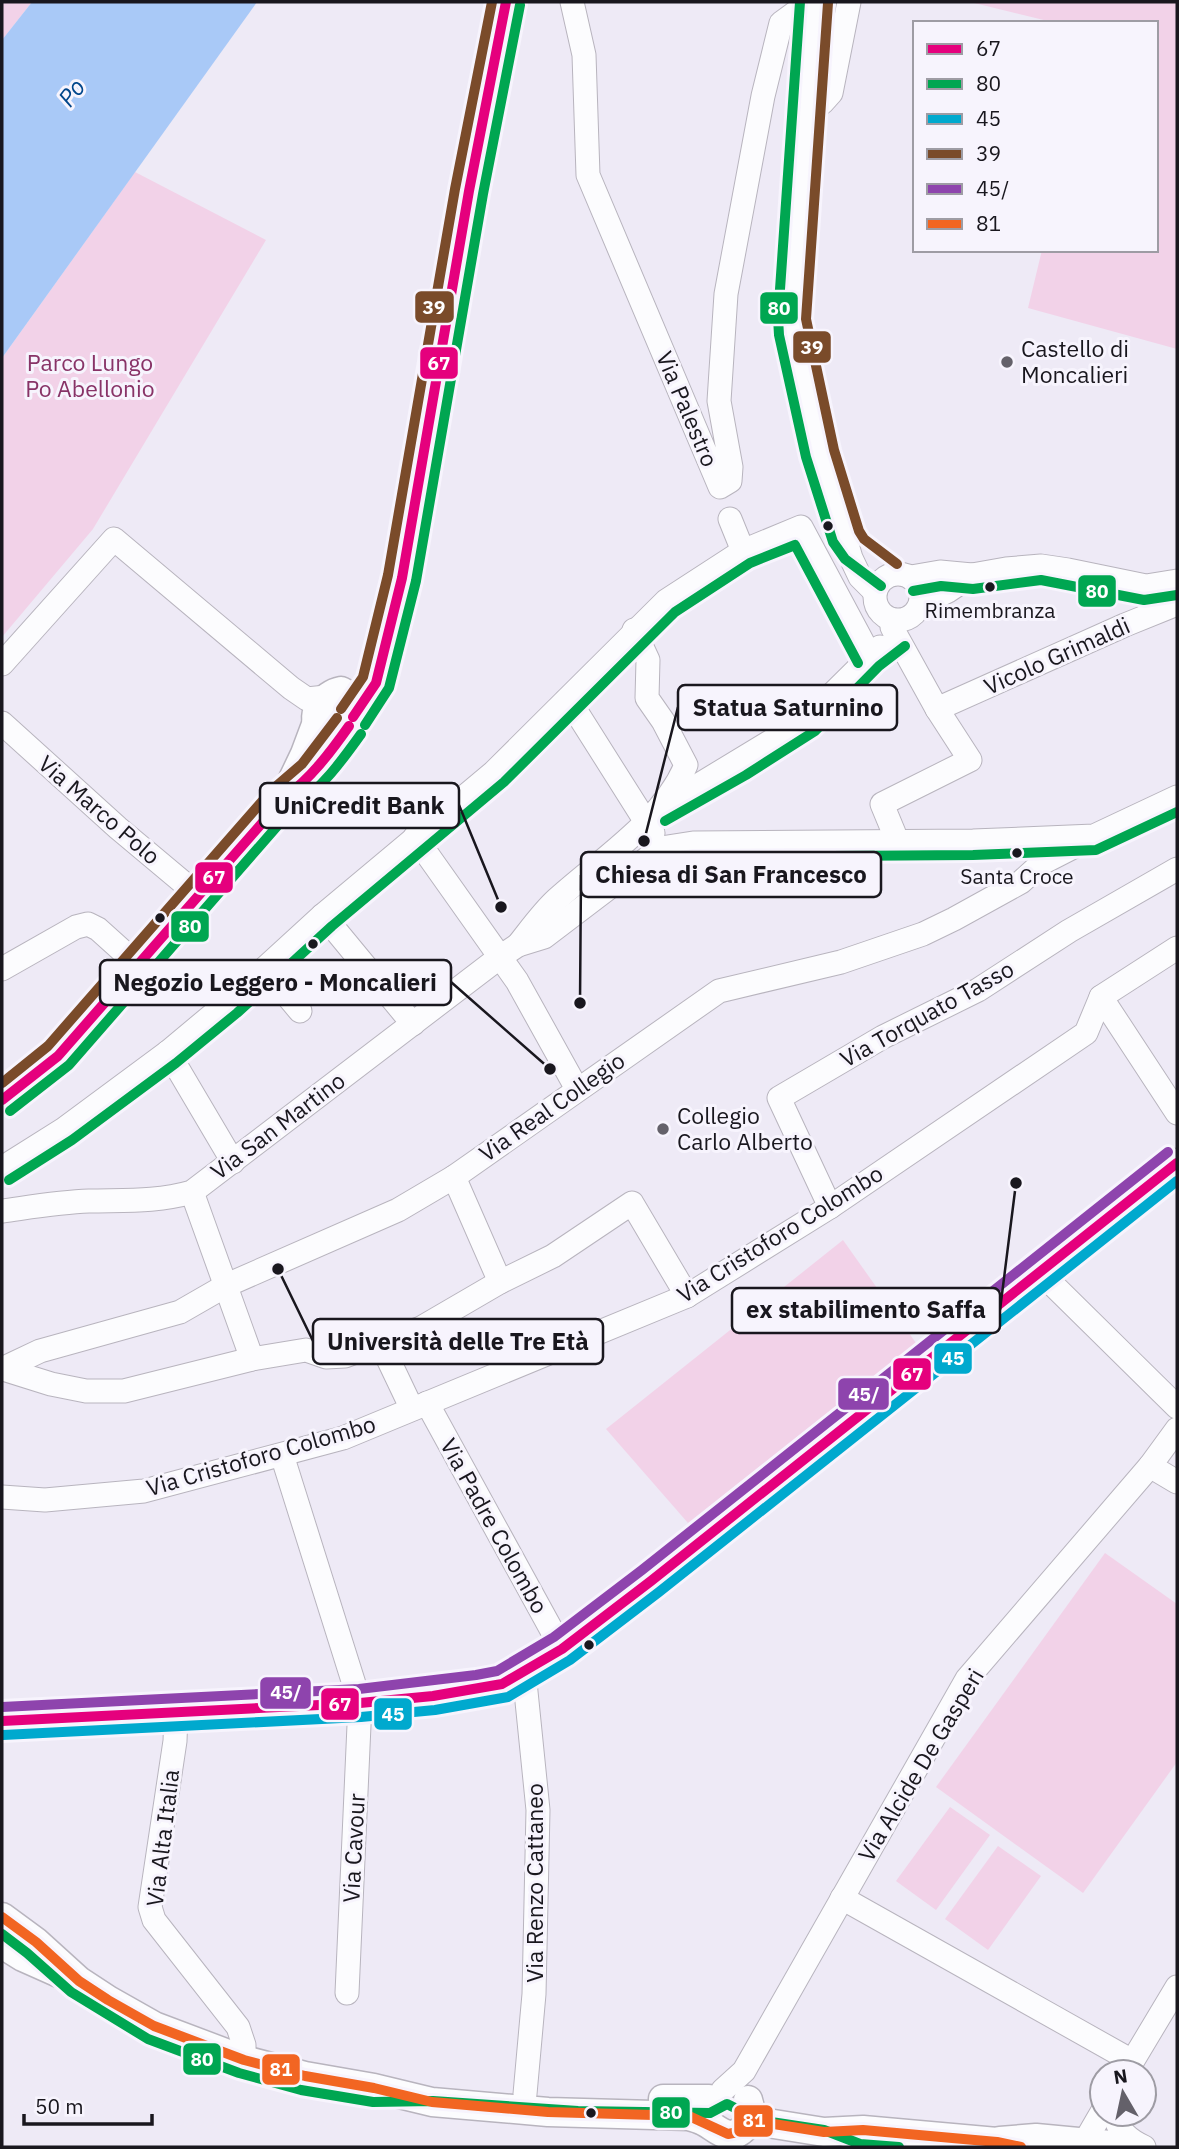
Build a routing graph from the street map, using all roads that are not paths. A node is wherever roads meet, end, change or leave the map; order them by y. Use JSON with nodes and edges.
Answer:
{"nodes":[{"id":1,"x":506,"y":2,"type":"edge"},
{"id":2,"x":572,"y":2,"type":"edge"},
{"id":3,"x":812,"y":2,"type":"edge"},
{"id":4,"x":849,"y":2,"type":"edge"},
{"id":5,"x":806,"y":106,"type":"junction"},
{"id":6,"x":725,"y":504,"type":"junction"},
{"id":7,"x":743,"y":551,"type":"junction"},
{"id":8,"x":972,"y":575,"type":"junction"},
{"id":9,"x":892,"y":581,"type":"junction"},
{"id":10,"x":1177,"y":582,"type":"edge"},
{"id":11,"x":1177,"y":604,"type":"edge"},
{"id":12,"x":920,"y":605,"type":"junction"},
{"id":13,"x":895,"y":627,"type":"junction"},
{"id":14,"x":634,"y":630,"type":"junction"},
{"id":15,"x":383,"y":654,"type":"junction"},
{"id":16,"x":870,"y":656,"type":"junction"},
{"id":17,"x":2,"y":664,"type":"edge"},
{"id":18,"x":566,"y":701,"type":"junction"},
{"id":19,"x":325,"y":707,"type":"junction"},
{"id":20,"x":937,"y":709,"type":"junction"},
{"id":21,"x":351,"y":722,"type":"junction"},
{"id":22,"x":2,"y":723,"type":"edge"},
{"id":23,"x":284,"y":797,"type":"junction"},
{"id":24,"x":1177,"y":797,"type":"edge"},
{"id":25,"x":652,"y":815,"type":"junction"},
{"id":26,"x":1094,"y":836,"type":"junction"},
{"id":27,"x":415,"y":837,"type":"junction"},
{"id":28,"x":894,"y":842,"type":"junction"},
{"id":29,"x":661,"y":848,"type":"junction"},
{"id":30,"x":1177,"y":869,"type":"edge"},
{"id":31,"x":198,"y":895,"type":"junction"},
{"id":32,"x":323,"y":915,"type":"junction"},
{"id":33,"x":1177,"y":948,"type":"edge"},
{"id":34,"x":509,"y":951,"type":"junction"},
{"id":35,"x":138,"y":965,"type":"junction"},
{"id":36,"x":2,"y":969,"type":"edge"},
{"id":37,"x":265,"y":969,"type":"junction"},
{"id":38,"x":1101,"y":997,"type":"junction"},
{"id":39,"x":300,"y":1011,"type":"dead end"},
{"id":40,"x":413,"y":1024,"type":"junction"},
{"id":41,"x":168,"y":1052,"type":"junction"},
{"id":42,"x":577,"y":1089,"type":"junction"},
{"id":43,"x":2,"y":1100,"type":"edge"},
{"id":44,"x":1177,"y":1113,"type":"edge"},
{"id":45,"x":233,"y":1162,"type":"junction"},
{"id":46,"x":1177,"y":1163,"type":"edge"},
{"id":47,"x":2,"y":1168,"type":"edge"},
{"id":48,"x":454,"y":1177,"type":"junction"},
{"id":49,"x":192,"y":1192,"type":"junction"},
{"id":50,"x":830,"y":1207,"type":"junction"},
{"id":51,"x":2,"y":1211,"type":"edge"},
{"id":52,"x":1040,"y":1272,"type":"junction"},
{"id":53,"x":500,"y":1282,"type":"junction"},
{"id":54,"x":227,"y":1285,"type":"junction"},
{"id":55,"x":687,"y":1296,"type":"junction"},
{"id":56,"x":381,"y":1344,"type":"junction"},
{"id":57,"x":252,"y":1359,"type":"junction"},
{"id":58,"x":2,"y":1369,"type":"edge"},
{"id":59,"x":420,"y":1406,"type":"junction"},
{"id":60,"x":1177,"y":1406,"type":"edge"},
{"id":61,"x":1177,"y":1429,"type":"edge"},
{"id":62,"x":282,"y":1455,"type":"junction"},
{"id":63,"x":1150,"y":1466,"type":"junction"},
{"id":64,"x":1177,"y":1482,"type":"edge"},
{"id":65,"x":2,"y":1497,"type":"edge"},
{"id":66,"x":562,"y":1649,"type":"junction"},
{"id":67,"x":524,"y":1672,"type":"junction"},
{"id":68,"x":360,"y":1703,"type":"junction"},
{"id":69,"x":176,"y":1713,"type":"junction"},
{"id":70,"x":2,"y":1721,"type":"edge"},
{"id":71,"x":842,"y":1898,"type":"junction"},
{"id":72,"x":2,"y":1917,"type":"edge"},
{"id":73,"x":2,"y":1944,"type":"edge"},
{"id":74,"x":79,"y":1981,"type":"junction"},
{"id":75,"x":1177,"y":1987,"type":"edge"},
{"id":76,"x":347,"y":1993,"type":"dead end"},
{"id":77,"x":1115,"y":2058,"type":"edge"},
{"id":78,"x":1134,"y":2058,"type":"edge"},
{"id":79,"x":244,"y":2060,"type":"junction"},
{"id":80,"x":374,"y":2088,"type":"junction"},
{"id":81,"x":525,"y":2094,"type":"junction"},
{"id":82,"x":732,"y":2100,"type":"junction"},
{"id":83,"x":1093,"y":2128,"type":"edge"},
{"id":84,"x":1121,"y":2128,"type":"edge"},
{"id":85,"x":1084,"y":2143,"type":"junction"},
{"id":86,"x":1009,"y":2144,"type":"edge"},
{"id":87,"x":1131,"y":2147,"type":"edge"},
{"id":88,"x":1144,"y":2147,"type":"edge"}],
"edges":[{"from":1,"to":15,"type":"main road"},
{"from":2,"to":6,"type":"street","name":"Via Palestro"},
{"from":3,"to":5,"type":"street"},
{"from":3,"to":6,"type":"street","name":"Via Palestro"},
{"from":4,"to":5,"type":"street"},
{"from":5,"to":9,"type":"street"},
{"from":6,"to":7,"type":"street","name":"Via Palestro"},
{"from":7,"to":14,"type":"street"},
{"from":7,"to":16,"type":"street"},
{"from":8,"to":9,"type":"street"},
{"from":8,"to":10,"type":"street"},
{"from":8,"to":12,"type":"street"},
{"from":9,"to":12,"type":"street"},
{"from":9,"to":13,"type":"street"},
{"from":11,"to":20,"type":"street","name":"Vicolo Grimaldi"},
{"from":12,"to":13,"type":"street"},
{"from":13,"to":16,"type":"street"},
{"from":13,"to":20,"type":"street"},
{"from":14,"to":18,"type":"street"},
{"from":14,"to":25,"type":"street"},
{"from":15,"to":19,"type":"main road"},
{"from":15,"to":21,"type":"main road"},
{"from":16,"to":25,"type":"street"},
{"from":17,"to":19,"type":"street"},
{"from":18,"to":25,"type":"street"},
{"from":18,"to":27,"type":"street"},
{"from":19,"to":21,"type":"main road"},
{"from":19,"to":23,"type":"main road"},
{"from":20,"to":28,"type":"street"},
{"from":21,"to":23,"type":"main road"},
{"from":22,"to":31,"type":"street","name":"Via Marco Polo"},
{"from":23,"to":31,"type":"main road"},
{"from":24,"to":26,"type":"street","name":"Via Real Collegio"},
{"from":25,"to":29,"type":"street"},
{"from":25,"to":34,"type":"street"},
{"from":26,"to":28,"type":"street"},
{"from":26,"to":42,"type":"street","name":"Via Real Collegio"},
{"from":27,"to":32,"type":"street"},
{"from":27,"to":34,"type":"street"},
{"from":28,"to":29,"type":"street"},
{"from":29,"to":34,"type":"street"},
{"from":30,"to":50,"type":"street","name":"Via Torquato Tasso"},
{"from":31,"to":35,"type":"main road"},
{"from":32,"to":37,"type":"street"},
{"from":32,"to":40,"type":"street"},
{"from":33,"to":38,"type":"street"},
{"from":34,"to":40,"type":"street","name":"Via San Martino"},
{"from":34,"to":42,"type":"street"},
{"from":35,"to":36,"type":"street"},
{"from":35,"to":43,"type":"main road"},
{"from":37,"to":39,"type":"street"},
{"from":37,"to":41,"type":"street"},
{"from":38,"to":44,"type":"street"},
{"from":38,"to":50,"type":"street","name":"Via Cristoforo Colombo"},
{"from":40,"to":45,"type":"street","name":"Via San Martino"},
{"from":41,"to":45,"type":"street"},
{"from":41,"to":47,"type":"street"},
{"from":42,"to":48,"type":"street","name":"Via Real Collegio"},
{"from":45,"to":49,"type":"street","name":"Via San Martino"},
{"from":46,"to":52,"type":"main road"},
{"from":48,"to":53,"type":"street"},
{"from":48,"to":54,"type":"street","name":"Via Real Collegio"},
{"from":49,"to":51,"type":"street","name":"Via San Martino"},
{"from":49,"to":54,"type":"street"},
{"from":50,"to":55,"type":"street","name":"Via Cristoforo Colombo"},
{"from":52,"to":60,"type":"street"},
{"from":52,"to":66,"type":"main road"},
{"from":53,"to":55,"type":"street"},
{"from":53,"to":56,"type":"street"},
{"from":54,"to":57,"type":"street"},
{"from":54,"to":58,"type":"street","name":"Via Real Collegio"},
{"from":55,"to":59,"type":"street","name":"Via Cristoforo Colombo"},
{"from":56,"to":57,"type":"street"},
{"from":56,"to":59,"type":"street","name":"Via Padre Colombo"},
{"from":57,"to":58,"type":"street"},
{"from":59,"to":62,"type":"street","name":"Via Cristoforo Colombo"},
{"from":59,"to":66,"type":"street","name":"Via Padre Colombo"},
{"from":61,"to":63,"type":"street","name":"Via Alcide De Gasperi"},
{"from":62,"to":65,"type":"street","name":"Via Cristoforo Colombo"},
{"from":62,"to":68,"type":"street","name":"Via Cavour"},
{"from":63,"to":64,"type":"street"},
{"from":63,"to":71,"type":"street","name":"Via Alcide De Gasperi"},
{"from":66,"to":67,"type":"main road"},
{"from":67,"to":68,"type":"main road"},
{"from":67,"to":81,"type":"street","name":"Via Renzo Cattaneo"},
{"from":68,"to":69,"type":"main road"},
{"from":68,"to":76,"type":"street","name":"Via Cavour"},
{"from":69,"to":70,"type":"main road"},
{"from":69,"to":79,"type":"street","name":"Via Alta Italia"},
{"from":71,"to":77,"type":"street"},
{"from":71,"to":82,"type":"street","name":"Via Alcide De Gasperi"},
{"from":72,"to":74,"type":"main road"},
{"from":73,"to":74,"type":"main road"},
{"from":74,"to":79,"type":"main road"},
{"from":75,"to":78,"type":"street"},
{"from":79,"to":80,"type":"main road"},
{"from":80,"to":81,"type":"main road"},
{"from":80,"to":82,"type":"main road"},
{"from":81,"to":82,"type":"main road"},
{"from":82,"to":86,"type":"main road"},
{"from":83,"to":85,"type":"street"},
{"from":84,"to":88,"type":"street"},
{"from":85,"to":86,"type":"main road"},
{"from":85,"to":87,"type":"main road"}]}
